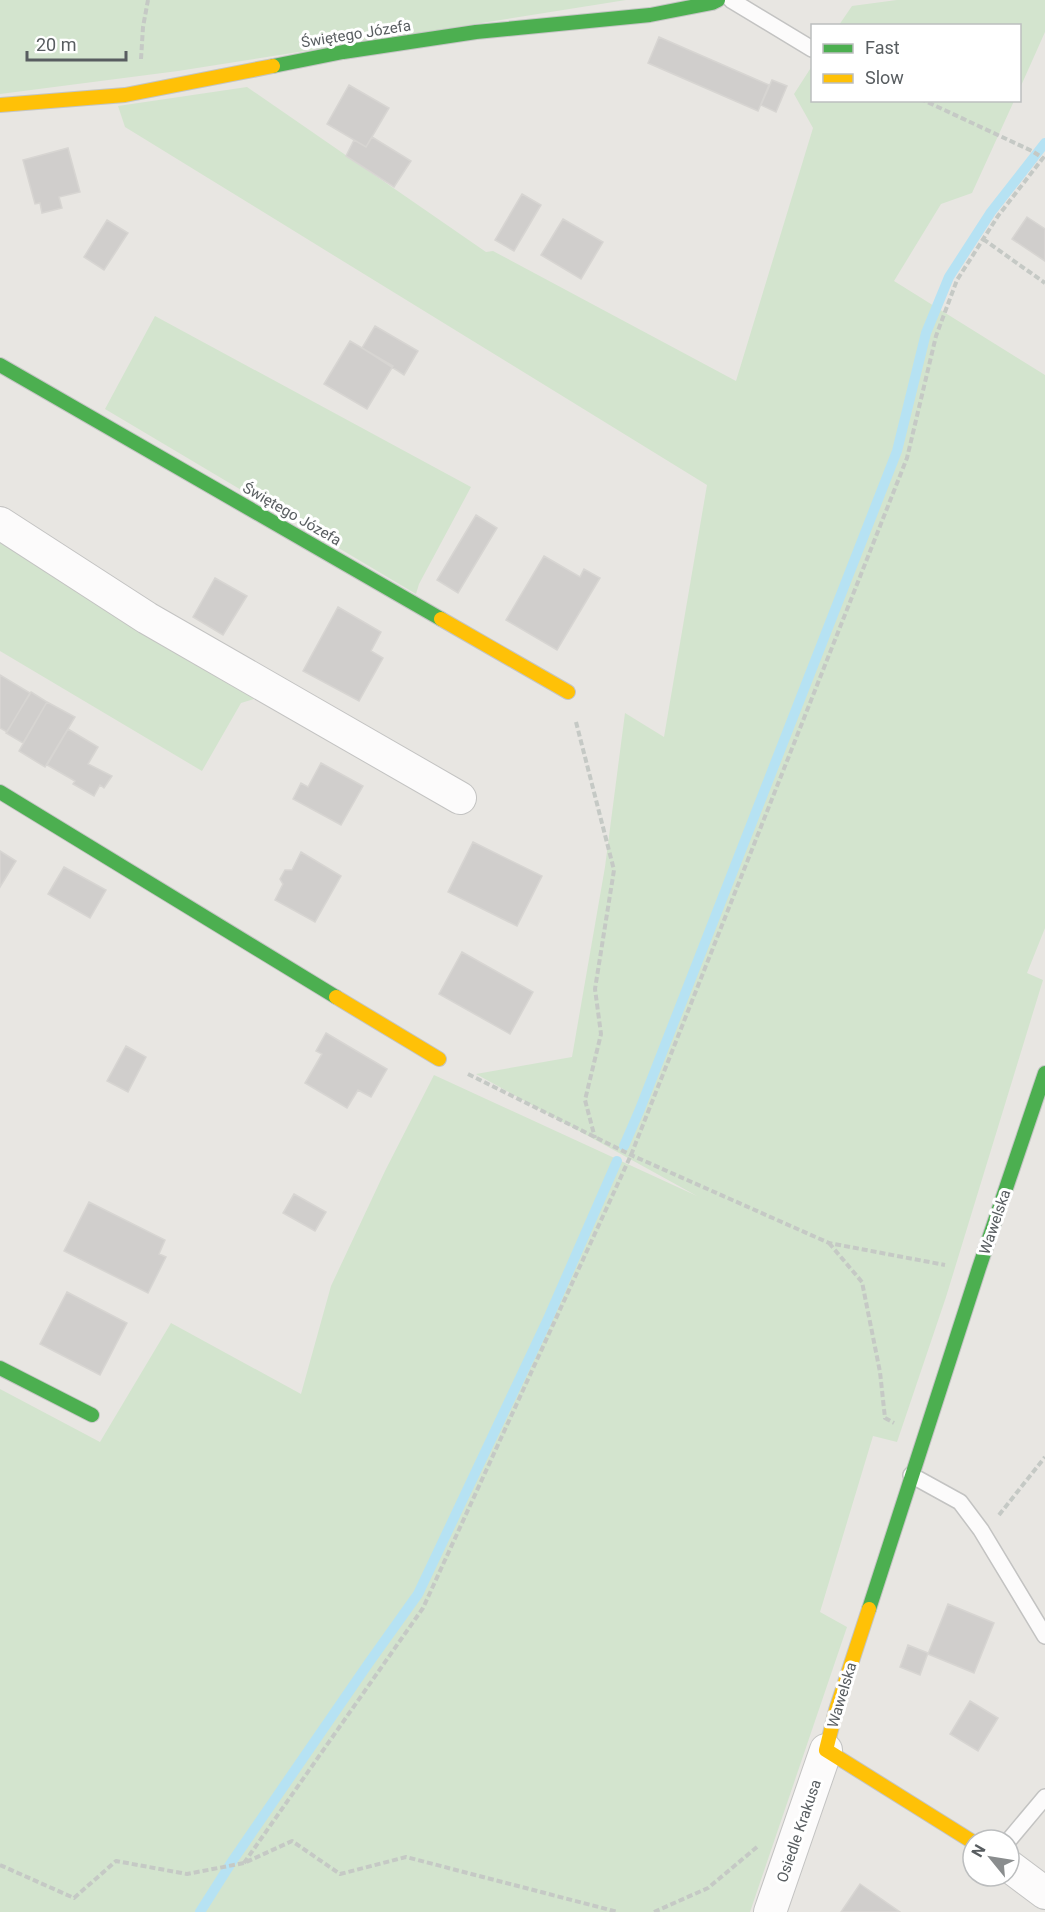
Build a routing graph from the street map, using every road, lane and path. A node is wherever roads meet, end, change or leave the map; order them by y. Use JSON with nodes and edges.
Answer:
{"nodes":[{"id":1,"x":148,"y":0,"type":"edge"},
{"id":2,"x":718,"y":0,"type":"edge"},
{"id":3,"x":731,"y":0,"type":"edge"},
{"id":4,"x":811,"y":48,"type":"edge"},
{"id":5,"x":142,"y":92,"type":"junction"},
{"id":6,"x":927,"y":102,"type":"edge"},
{"id":7,"x":0,"y":105,"type":"edge"},
{"id":8,"x":983,"y":239,"type":"junction"},
{"id":9,"x":1045,"y":283,"type":"edge"},
{"id":10,"x":0,"y":365,"type":"edge"},
{"id":11,"x":0,"y":523,"type":"edge"},
{"id":12,"x":568,"y":692,"type":"joint"},
{"id":13,"x":0,"y":792,"type":"edge"},
{"id":14,"x":460,"y":798,"type":"dead end"},
{"id":15,"x":439,"y":1059,"type":"joint"},
{"id":16,"x":1045,"y":1073,"type":"edge"},
{"id":17,"x":1036,"y":1135,"type":"edge"},
{"id":18,"x":596,"y":1138,"type":"junction"},
{"id":19,"x":632,"y":1155,"type":"junction"},
{"id":20,"x":829,"y":1243,"type":"junction"},
{"id":21,"x":979,"y":1268,"type":"junction"},
{"id":22,"x":0,"y":1368,"type":"edge"},
{"id":23,"x":92,"y":1415,"type":"dead end"},
{"id":24,"x":924,"y":1438,"type":"junction"},
{"id":25,"x":1045,"y":1457,"type":"edge"},
{"id":26,"x":912,"y":1475,"type":"junction"},
{"id":27,"x":981,"y":1530,"type":"junction"},
{"id":28,"x":1045,"y":1636,"type":"edge"},
{"id":29,"x":826,"y":1750,"type":"junction"},
{"id":30,"x":1045,"y":1797,"type":"edge"},
{"id":31,"x":1019,"y":1828,"type":"edge"},
{"id":32,"x":961,"y":1834,"type":"edge"},
{"id":33,"x":763,"y":1843,"type":"dead end"},
{"id":34,"x":244,"y":1863,"type":"junction"},
{"id":35,"x":0,"y":1865,"type":"edge"},
{"id":36,"x":1021,"y":1875,"type":"edge"},
{"id":37,"x":1045,"y":1893,"type":"edge"},
{"id":38,"x":618,"y":1912,"type":"edge"},
{"id":39,"x":654,"y":1912,"type":"edge"},
{"id":40,"x":770,"y":1912,"type":"edge"}],
"edges":[{"from":1,"to":5,"type":"path"},
{"from":2,"to":5,"type":"street","name":"Świętego Józefa"},
{"from":3,"to":4,"type":"lane"},
{"from":5,"to":7,"type":"street","name":"Świętego Józefa"},
{"from":6,"to":8,"type":"path"},
{"from":8,"to":9,"type":"path"},
{"from":8,"to":19,"type":"path"},
{"from":10,"to":12,"type":"street","name":"Świętego Józefa"},
{"from":11,"to":14,"type":"street"},
{"from":12,"to":18,"type":"path"},
{"from":13,"to":15,"type":"street"},
{"from":15,"to":18,"type":"path"},
{"from":16,"to":17,"type":"street","name":"Wawelska"},
{"from":17,"to":21,"type":"street","name":"Wawelska"},
{"from":18,"to":19,"type":"path"},
{"from":19,"to":20,"type":"path"},
{"from":19,"to":34,"type":"path"},
{"from":20,"to":21,"type":"path"},
{"from":20,"to":24,"type":"path"},
{"from":21,"to":24,"type":"street","name":"Wawelska"},
{"from":22,"to":23,"type":"street"},
{"from":24,"to":26,"type":"street","name":"Wawelska"},
{"from":25,"to":27,"type":"path"},
{"from":26,"to":27,"type":"lane"},
{"from":26,"to":29,"type":"street","name":"Wawelska"},
{"from":27,"to":28,"type":"lane"},
{"from":29,"to":32,"type":"street"},
{"from":29,"to":40,"type":"street","name":"Osiedle Krakusa"},
{"from":30,"to":31,"type":"lane"},
{"from":33,"to":39,"type":"path"},
{"from":34,"to":35,"type":"path"},
{"from":34,"to":38,"type":"path"},
{"from":36,"to":37,"type":"street"}]}
